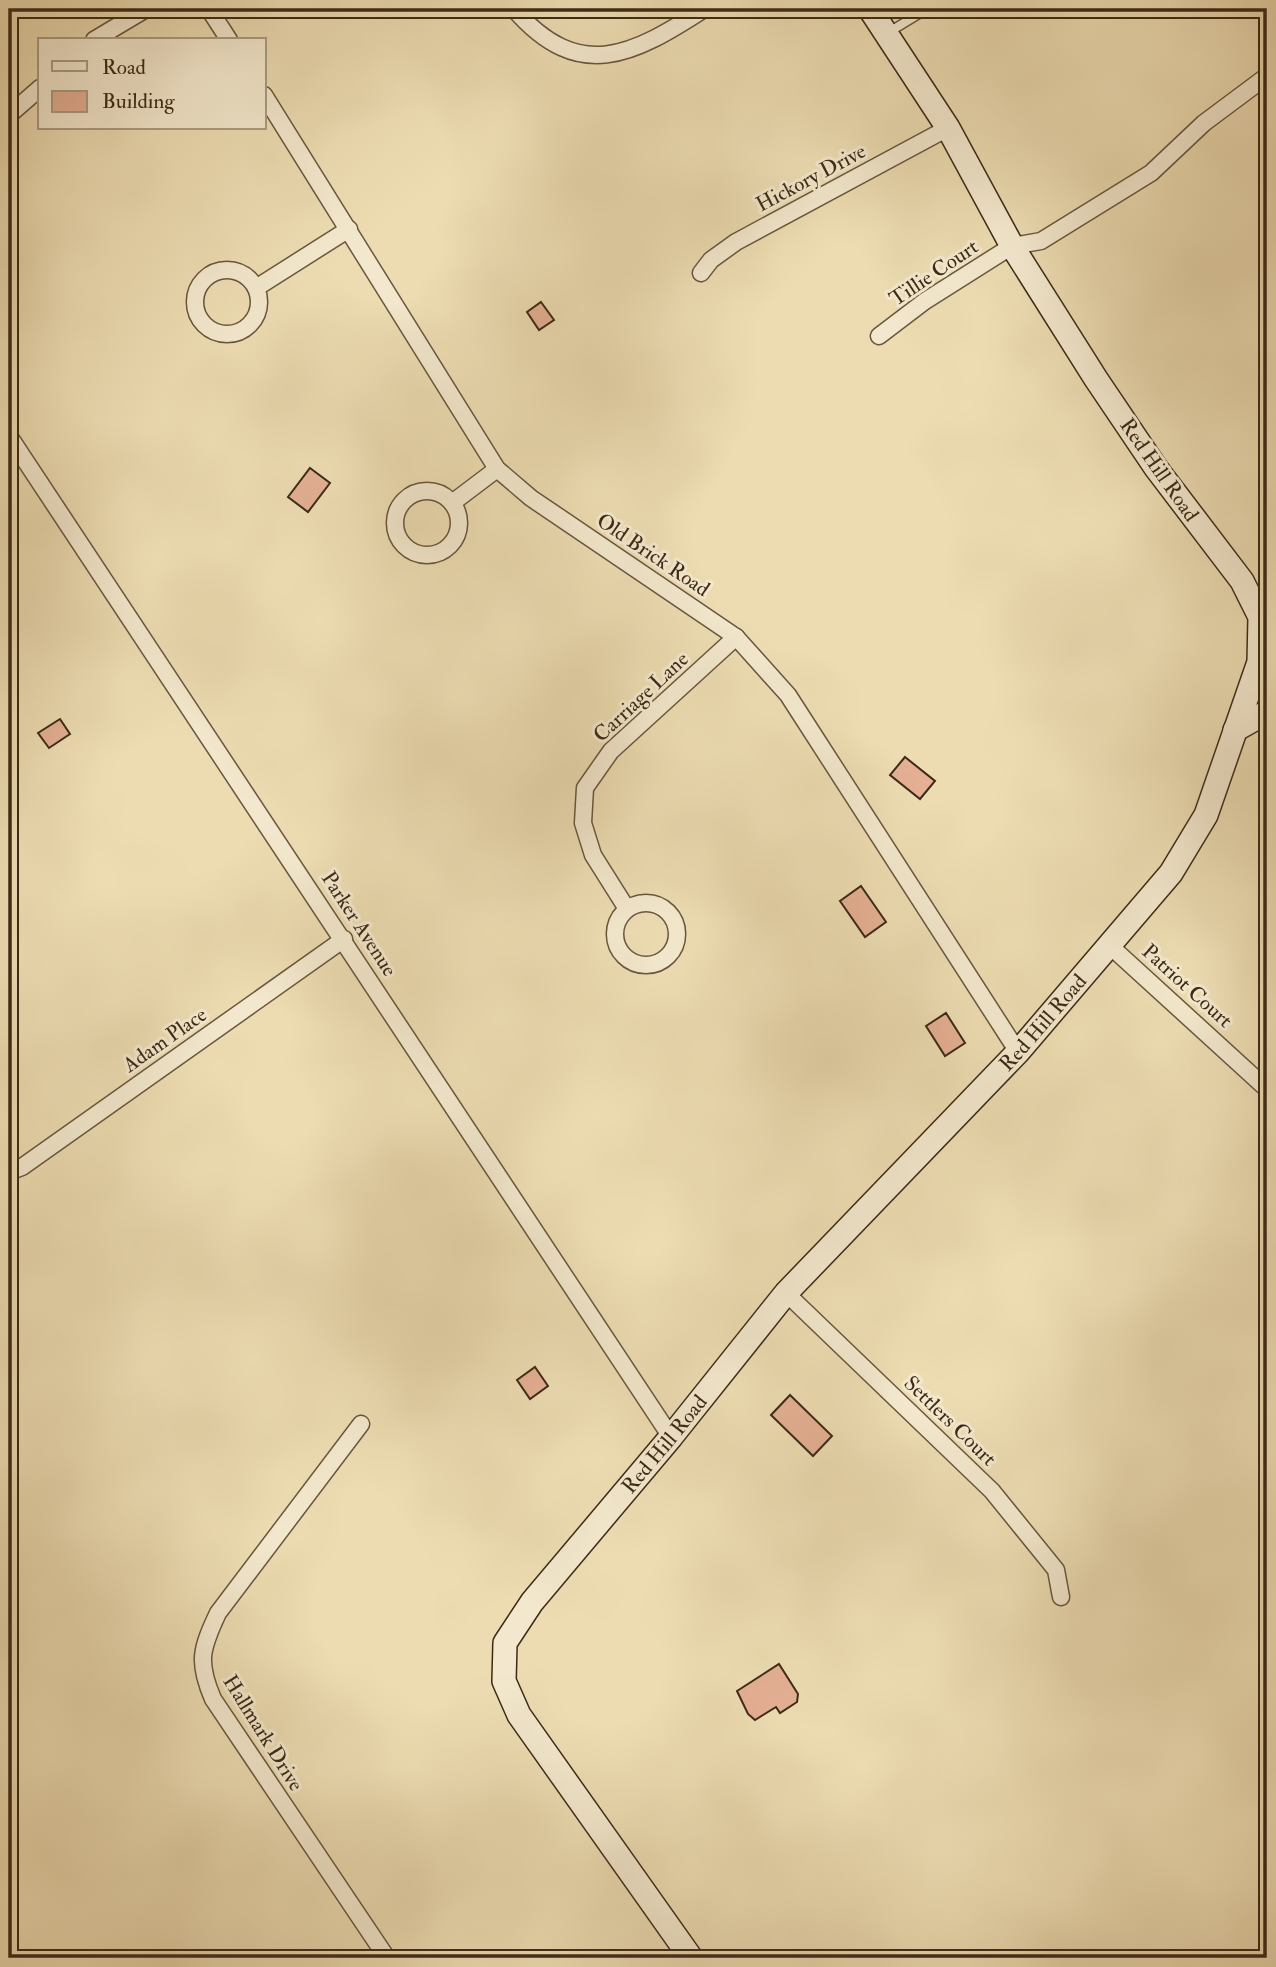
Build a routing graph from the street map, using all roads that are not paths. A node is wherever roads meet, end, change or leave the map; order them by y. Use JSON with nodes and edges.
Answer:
{"nodes":[{"id":1,"x":146,"y":9,"type":"edge"},
{"id":2,"x":209,"y":9,"type":"edge"},
{"id":3,"x":514,"y":9,"type":"edge"},
{"id":4,"x":704,"y":9,"type":"edge"},
{"id":5,"x":870,"y":9,"type":"edge"},
{"id":6,"x":927,"y":9,"type":"edge"},
{"id":7,"x":887,"y":34,"type":"junction"},
{"id":8,"x":97,"y":38,"type":"edge"},
{"id":9,"x":228,"y":38,"type":"edge"},
{"id":10,"x":1267,"y":76,"type":"edge"},
{"id":11,"x":38,"y":90,"type":"edge"},
{"id":12,"x":266,"y":98,"type":"edge"},
{"id":13,"x":9,"y":115,"type":"edge"},
{"id":14,"x":948,"y":128,"type":"junction"},
{"id":15,"x":349,"y":229,"type":"junction"},
{"id":16,"x":1012,"y":246,"type":"junction"},
{"id":17,"x":701,"y":273,"type":"dead end"},
{"id":18,"x":257,"y":288,"type":"junction"},
{"id":19,"x":880,"y":336,"type":"dead end"},
{"id":20,"x":9,"y":436,"type":"edge"},
{"id":21,"x":497,"y":469,"type":"junction"},
{"id":22,"x":452,"y":503,"type":"junction"},
{"id":23,"x":736,"y":637,"type":"junction"},
{"id":24,"x":1267,"y":712,"type":"edge"},
{"id":25,"x":1235,"y":730,"type":"junction"},
{"id":26,"x":626,"y":909,"type":"dead end"},
{"id":27,"x":344,"y":939,"type":"junction"},
{"id":28,"x":1108,"y":944,"type":"junction"},
{"id":29,"x":1018,"y":1052,"type":"junction"},
{"id":30,"x":1267,"y":1089,"type":"edge"},
{"id":31,"x":9,"y":1172,"type":"edge"},
{"id":32,"x":786,"y":1293,"type":"junction"},
{"id":33,"x":361,"y":1424,"type":"dead end"},
{"id":34,"x":671,"y":1437,"type":"junction"},
{"id":35,"x":1061,"y":1597,"type":"dead end"},
{"id":36,"x":684,"y":1956,"type":"edge"},
{"id":37,"x":387,"y":1958,"type":"edge"}],
"edges":[{"from":1,"to":8,"type":"street"},
{"from":2,"to":9,"type":"street"},
{"from":3,"to":4,"type":"street"},
{"from":5,"to":7,"type":"street","name":"Red Hill Road"},
{"from":6,"to":7,"type":"lane"},
{"from":7,"to":14,"type":"street","name":"Red Hill Road"},
{"from":10,"to":16,"type":"street","name":"Tillie Court"},
{"from":11,"to":13,"type":"street"},
{"from":12,"to":15,"type":"street","name":"Old Brick Road"},
{"from":14,"to":16,"type":"street","name":"Red Hill Road"},
{"from":14,"to":17,"type":"street","name":"Hickory Drive"},
{"from":15,"to":18,"type":"street"},
{"from":15,"to":21,"type":"street","name":"Old Brick Road"},
{"from":16,"to":19,"type":"street","name":"Tillie Court"},
{"from":16,"to":25,"type":"street","name":"Red Hill Road"},
{"from":18,"to":18,"type":"street"},
{"from":20,"to":27,"type":"street","name":"Parker Avenue"},
{"from":21,"to":22,"type":"street"},
{"from":21,"to":23,"type":"street","name":"Old Brick Road"},
{"from":22,"to":22,"type":"street"},
{"from":23,"to":26,"type":"street","name":"Carriage Lane"},
{"from":23,"to":29,"type":"street","name":"Old Brick Road"},
{"from":24,"to":25,"type":"street"},
{"from":25,"to":28,"type":"street","name":"Red Hill Road"},
{"from":27,"to":31,"type":"street","name":"Adam Place"},
{"from":27,"to":34,"type":"street","name":"Parker Avenue"},
{"from":28,"to":29,"type":"street","name":"Red Hill Road"},
{"from":28,"to":30,"type":"street","name":"Patriot Court"},
{"from":29,"to":32,"type":"street","name":"Red Hill Road"},
{"from":32,"to":34,"type":"street","name":"Red Hill Road"},
{"from":32,"to":35,"type":"street","name":"Settlers Court"},
{"from":33,"to":37,"type":"street","name":"Hallmark Drive"},
{"from":34,"to":36,"type":"street","name":"Red Hill Road"}]}
